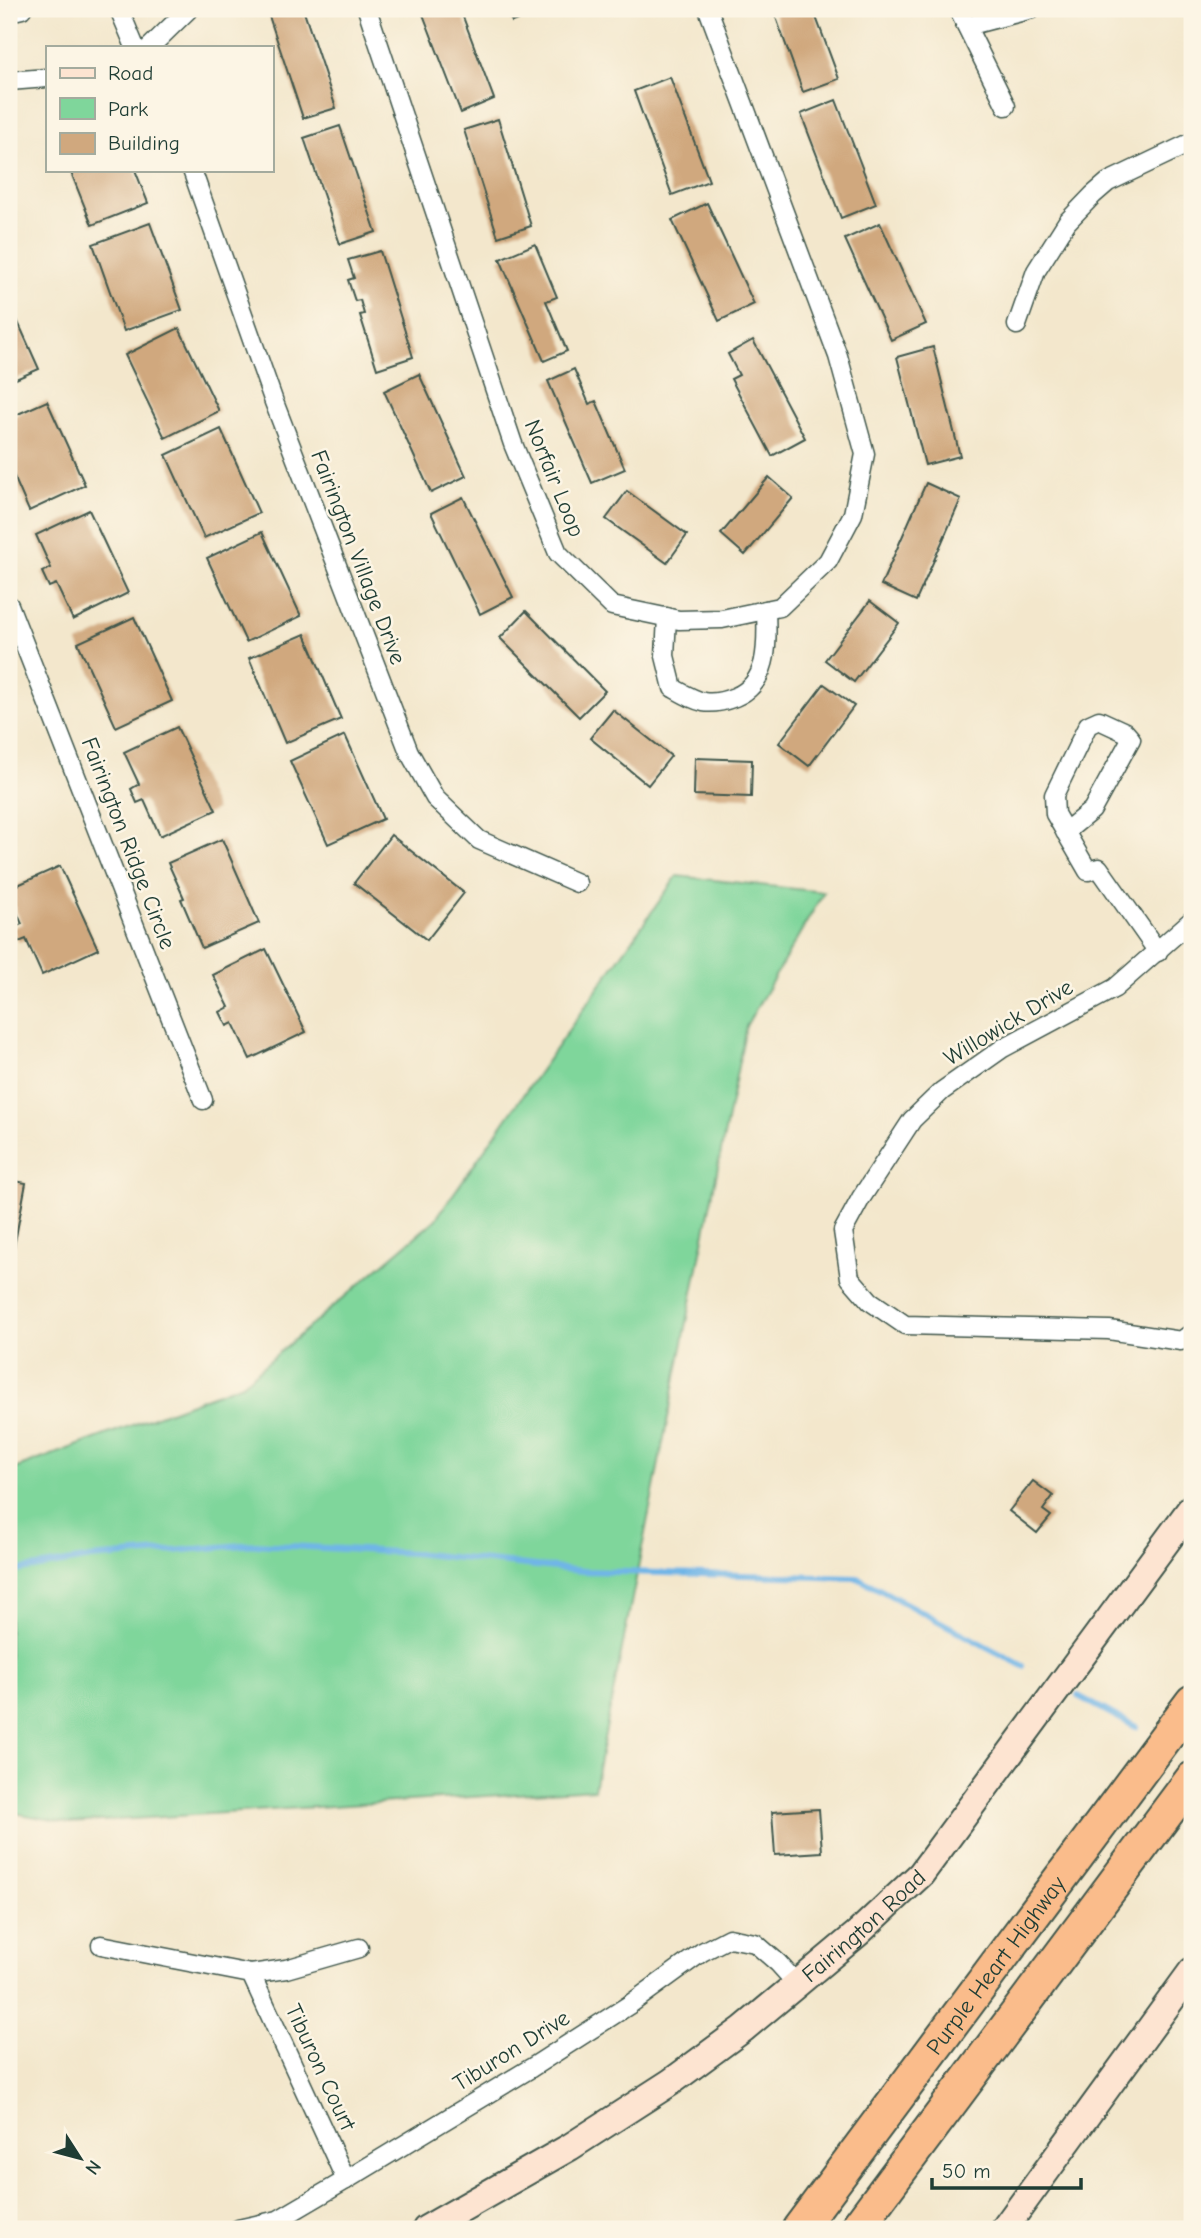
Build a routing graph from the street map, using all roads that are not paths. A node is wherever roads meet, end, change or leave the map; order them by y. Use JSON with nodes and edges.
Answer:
{"nodes":[{"id":1,"x":22,"y":9,"type":"edge"},
{"id":2,"x":119,"y":9,"type":"edge"},
{"id":3,"x":188,"y":9,"type":"edge"},
{"id":4,"x":367,"y":9,"type":"edge"},
{"id":5,"x":708,"y":9,"type":"edge"},
{"id":6,"x":958,"y":9,"type":"edge"},
{"id":7,"x":1032,"y":9,"type":"edge"},
{"id":8,"x":9,"y":12,"type":"edge"},
{"id":9,"x":967,"y":26,"type":"junction"},
{"id":10,"x":135,"y":46,"type":"edge"},
{"id":11,"x":151,"y":46,"type":"edge"},
{"id":12,"x":46,"y":78,"type":"edge"},
{"id":13,"x":9,"y":81,"type":"edge"},
{"id":14,"x":1006,"y":106,"type":"dead end"},
{"id":15,"x":1192,"y":142,"type":"edge"},
{"id":16,"x":193,"y":172,"type":"edge"},
{"id":17,"x":1017,"y":325,"type":"dead end"},
{"id":18,"x":9,"y":605,"type":"edge"},
{"id":19,"x":766,"y":610,"type":"junction"},
{"id":20,"x":667,"y":617,"type":"junction"},
{"id":21,"x":1065,"y":832,"type":"junction"},
{"id":22,"x":578,"y":883,"type":"dead end"},
{"id":23,"x":1192,"y":920,"type":"edge"},
{"id":24,"x":1158,"y":952,"type":"junction"},
{"id":25,"x":203,"y":1100,"type":"dead end"},
{"id":26,"x":1192,"y":1333,"type":"edge"},
{"id":27,"x":1192,"y":1507,"type":"edge"},
{"id":28,"x":1192,"y":1702,"type":"edge"},
{"id":29,"x":1192,"y":1779,"type":"edge"},
{"id":30,"x":101,"y":1945,"type":"dead end"},
{"id":31,"x":359,"y":1948,"type":"dead end"},
{"id":32,"x":1192,"y":1972,"type":"edge"},
{"id":33,"x":251,"y":1974,"type":"junction"},
{"id":34,"x":797,"y":1984,"type":"junction"},
{"id":35,"x":346,"y":2180,"type":"junction"},
{"id":36,"x":237,"y":2229,"type":"edge"},
{"id":37,"x":426,"y":2229,"type":"edge"},
{"id":38,"x":799,"y":2229,"type":"edge"},
{"id":39,"x":856,"y":2229,"type":"edge"},
{"id":40,"x":1004,"y":2229,"type":"edge"}],
"edges":[{"from":1,"to":8,"type":"street"},
{"from":2,"to":10,"type":"street"},
{"from":3,"to":11,"type":"street"},
{"from":4,"to":20,"type":"street","name":"Norfair Loop"},
{"from":5,"to":19,"type":"street","name":"Norfair Loop"},
{"from":6,"to":9,"type":"street"},
{"from":7,"to":9,"type":"street"},
{"from":9,"to":14,"type":"street"},
{"from":12,"to":13,"type":"street"},
{"from":15,"to":17,"type":"street"},
{"from":16,"to":22,"type":"street","name":"Fairington Village Drive"},
{"from":18,"to":25,"type":"street","name":"Fairington Ridge Circle"},
{"from":19,"to":20,"type":"street","name":"Norfair Loop"},
{"from":19,"to":20,"type":"street"},
{"from":21,"to":21,"type":"street"},
{"from":21,"to":24,"type":"street"},
{"from":23,"to":24,"type":"street","name":"Willowick Drive"},
{"from":24,"to":26,"type":"street","name":"Willowick Drive"},
{"from":27,"to":34,"type":"street","name":"Fairington Road"},
{"from":28,"to":38,"type":"highway","name":"Purple Heart Highway"},
{"from":29,"to":39,"type":"highway","name":"Purple Heart Highway"},
{"from":30,"to":33,"type":"street"},
{"from":31,"to":33,"type":"street"},
{"from":32,"to":40,"type":"street"},
{"from":33,"to":35,"type":"street","name":"Tiburon Court"},
{"from":34,"to":35,"type":"street","name":"Tiburon Drive"},
{"from":34,"to":37,"type":"street","name":"Fairington Road"},
{"from":35,"to":36,"type":"street","name":"Tiburon Drive"}]}
